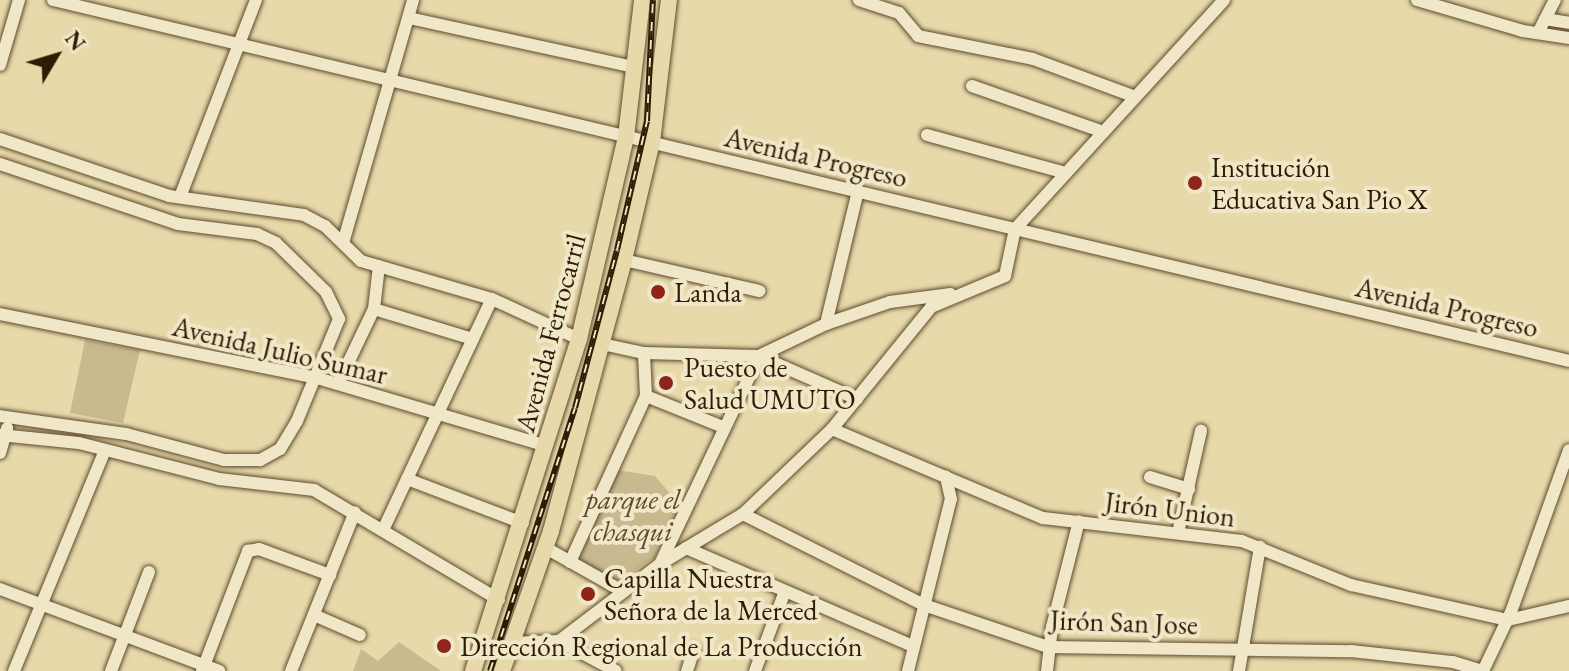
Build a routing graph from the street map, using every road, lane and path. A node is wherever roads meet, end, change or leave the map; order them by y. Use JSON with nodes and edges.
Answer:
{"nodes":[{"id":1,"x":19,"y":0,"type":"edge"},
{"id":2,"x":53,"y":0,"type":"edge"},
{"id":3,"x":256,"y":0,"type":"edge"},
{"id":4,"x":413,"y":0,"type":"edge"},
{"id":5,"x":642,"y":0,"type":"edge"},
{"id":6,"x":669,"y":0,"type":"edge"},
{"id":7,"x":859,"y":0,"type":"edge"},
{"id":8,"x":1224,"y":0,"type":"edge"},
{"id":9,"x":1417,"y":0,"type":"edge"},
{"id":10,"x":1555,"y":0,"type":"edge"},
{"id":11,"x":409,"y":18,"type":"junction"},
{"id":12,"x":1545,"y":19,"type":"junction"},
{"id":13,"x":1569,"y":23,"type":"edge"},
{"id":14,"x":1538,"y":33,"type":"junction"},
{"id":15,"x":1569,"y":38,"type":"edge"},
{"id":16,"x":239,"y":44,"type":"junction"},
{"id":17,"x":0,"y":65,"type":"edge"},
{"id":18,"x":634,"y":67,"type":"junction"},
{"id":19,"x":391,"y":81,"type":"junction"},
{"id":20,"x":972,"y":86,"type":"dead end"},
{"id":21,"x":1135,"y":97,"type":"junction"},
{"id":22,"x":1103,"y":132,"type":"junction"},
{"id":23,"x":927,"y":135,"type":"dead end"},
{"id":24,"x":626,"y":137,"type":"junction"},
{"id":25,"x":0,"y":139,"type":"edge"},
{"id":26,"x":652,"y":142,"type":"junction"},
{"id":27,"x":0,"y":164,"type":"edge"},
{"id":28,"x":1066,"y":173,"type":"junction"},
{"id":29,"x":858,"y":191,"type":"junction"},
{"id":30,"x":180,"y":197,"type":"junction"},
{"id":31,"x":1015,"y":229,"type":"junction"},
{"id":32,"x":343,"y":243,"type":"junction"},
{"id":33,"x":624,"y":260,"type":"junction"},
{"id":34,"x":379,"y":266,"type":"junction"},
{"id":35,"x":759,"y":291,"type":"dead end"},
{"id":36,"x":951,"y":294,"type":"junction"},
{"id":37,"x":492,"y":299,"type":"junction"},
{"id":38,"x":374,"y":309,"type":"junction"},
{"id":39,"x":0,"y":314,"type":"edge"},
{"id":40,"x":826,"y":324,"type":"junction"},
{"id":41,"x":473,"y":339,"type":"junction"},
{"id":42,"x":579,"y":339,"type":"junction"},
{"id":43,"x":602,"y":344,"type":"junction"},
{"id":44,"x":644,"y":353,"type":"junction"},
{"id":45,"x":759,"y":356,"type":"junction"},
{"id":46,"x":1569,"y":361,"type":"edge"},
{"id":47,"x":317,"y":378,"type":"junction"},
{"id":48,"x":338,"y":384,"type":"junction"},
{"id":49,"x":646,"y":396,"type":"junction"},
{"id":50,"x":857,"y":399,"type":"junction"},
{"id":51,"x":438,"y":414,"type":"junction"},
{"id":52,"x":5,"y":417,"type":"edge"},
{"id":53,"x":723,"y":427,"type":"junction"},
{"id":54,"x":832,"y":429,"type":"junction"},
{"id":55,"x":1201,"y":431,"type":"dead end"},
{"id":56,"x":3,"y":436,"type":"edge"},
{"id":57,"x":546,"y":446,"type":"junction"},
{"id":58,"x":105,"y":450,"type":"junction"},
{"id":59,"x":1569,"y":450,"type":"edge"},
{"id":60,"x":0,"y":453,"type":"edge"},
{"id":61,"x":946,"y":477,"type":"junction"},
{"id":62,"x":1150,"y":477,"type":"dead end"},
{"id":63,"x":407,"y":479,"type":"junction"},
{"id":64,"x":1189,"y":489,"type":"junction"},
{"id":65,"x":355,"y":512,"type":"junction"},
{"id":66,"x":743,"y":514,"type":"junction"},
{"id":67,"x":1079,"y":521,"type":"junction"},
{"id":68,"x":523,"y":523,"type":"junction"},
{"id":69,"x":384,"y":528,"type":"junction"},
{"id":70,"x":1178,"y":533,"type":"junction"},
{"id":71,"x":1260,"y":547,"type":"junction"},
{"id":72,"x":546,"y":548,"type":"junction"},
{"id":73,"x":686,"y":548,"type":"junction"},
{"id":74,"x":570,"y":562,"type":"junction"},
{"id":75,"x":660,"y":564,"type":"junction"},
{"id":76,"x":149,"y":572,"type":"dead end"},
{"id":77,"x":330,"y":575,"type":"junction"},
{"id":78,"x":0,"y":589,"type":"edge"},
{"id":79,"x":622,"y":591,"type":"junction"},
{"id":80,"x":785,"y":591,"type":"junction"},
{"id":81,"x":499,"y":600,"type":"junction"},
{"id":82,"x":38,"y":604,"type":"junction"},
{"id":83,"x":924,"y":605,"type":"junction"},
{"id":84,"x":1569,"y":606,"type":"edge"},
{"id":85,"x":314,"y":615,"type":"junction"},
{"id":86,"x":1508,"y":620,"type":"junction"},
{"id":87,"x":125,"y":635,"type":"junction"},
{"id":88,"x":360,"y":635,"type":"dead end"},
{"id":89,"x":559,"y":641,"type":"junction"},
{"id":90,"x":512,"y":643,"type":"junction"},
{"id":91,"x":913,"y":646,"type":"junction"},
{"id":92,"x":1048,"y":647,"type":"junction"},
{"id":93,"x":1243,"y":649,"type":"junction"},
{"id":94,"x":694,"y":650,"type":"dead end"},
{"id":95,"x":203,"y":668,"type":"edge"},
{"id":96,"x":14,"y":671,"type":"edge"},
{"id":97,"x":111,"y":671,"type":"edge"},
{"id":98,"x":219,"y":671,"type":"edge"},
{"id":99,"x":291,"y":671,"type":"edge"},
{"id":100,"x":473,"y":671,"type":"edge"},
{"id":101,"x":502,"y":671,"type":"edge"},
{"id":102,"x":616,"y":671,"type":"edge"},
{"id":103,"x":687,"y":671,"type":"edge"},
{"id":104,"x":755,"y":671,"type":"edge"},
{"id":105,"x":908,"y":671,"type":"edge"},
{"id":106,"x":1047,"y":671,"type":"edge"},
{"id":107,"x":1239,"y":671,"type":"edge"},
{"id":108,"x":1483,"y":671,"type":"edge"}],
"edges":[{"from":1,"to":17,"type":"street"},
{"from":2,"to":16,"type":"street","name":"Avenida Progreso"},
{"from":3,"to":16,"type":"street"},
{"from":4,"to":11,"type":"street"},
{"from":5,"to":18,"type":"main road","name":"Avenida Ferrocarril"},
{"from":6,"to":26,"type":"main road","name":"Avenida Ferrocarril"},
{"from":7,"to":21,"type":"street"},
{"from":8,"to":21,"type":"street"},
{"from":9,"to":14,"type":"street"},
{"from":10,"to":12,"type":"street"},
{"from":11,"to":18,"type":"street"},
{"from":11,"to":19,"type":"street"},
{"from":12,"to":13,"type":"street"},
{"from":12,"to":14,"type":"street"},
{"from":14,"to":15,"type":"street"},
{"from":16,"to":19,"type":"street","name":"Avenida Progreso"},
{"from":16,"to":30,"type":"street"},
{"from":18,"to":24,"type":"main road","name":"Avenida Ferrocarril"},
{"from":19,"to":24,"type":"street","name":"Avenida Progreso"},
{"from":19,"to":32,"type":"street"},
{"from":20,"to":22,"type":"street"},
{"from":21,"to":22,"type":"street"},
{"from":22,"to":28,"type":"street"},
{"from":23,"to":28,"type":"street"},
{"from":24,"to":26,"type":"street","name":"Avenida Progreso"},
{"from":24,"to":42,"type":"main road","name":"Avenida Ferrocarril"},
{"from":25,"to":30,"type":"street"},
{"from":26,"to":29,"type":"street","name":"Avenida Progreso"},
{"from":26,"to":33,"type":"main road","name":"Avenida Ferrocarril"},
{"from":27,"to":47,"type":"street"},
{"from":28,"to":31,"type":"street"},
{"from":29,"to":31,"type":"street","name":"Avenida Progreso"},
{"from":29,"to":40,"type":"street"},
{"from":30,"to":32,"type":"street"},
{"from":31,"to":36,"type":"street"},
{"from":31,"to":46,"type":"street","name":"Avenida Progreso"},
{"from":32,"to":34,"type":"street"},
{"from":33,"to":35,"type":"street"},
{"from":33,"to":43,"type":"main road","name":"Avenida Ferrocarril"},
{"from":34,"to":37,"type":"street"},
{"from":34,"to":38,"type":"street"},
{"from":36,"to":40,"type":"street"},
{"from":36,"to":50,"type":"street"},
{"from":37,"to":41,"type":"street"},
{"from":37,"to":42,"type":"street"},
{"from":38,"to":41,"type":"street"},
{"from":38,"to":48,"type":"street"},
{"from":39,"to":47,"type":"street","name":"Avenida Julio Sumar"},
{"from":40,"to":45,"type":"street"},
{"from":41,"to":51,"type":"street"},
{"from":42,"to":57,"type":"main road","name":"Avenida Ferrocarril"},
{"from":43,"to":44,"type":"street"},
{"from":43,"to":72,"type":"main road","name":"Avenida Ferrocarril"},
{"from":44,"to":45,"type":"street"},
{"from":44,"to":49,"type":"street"},
{"from":45,"to":50,"type":"street"},
{"from":45,"to":53,"type":"street"},
{"from":47,"to":48,"type":"street","name":"Avenida Julio Sumar"},
{"from":47,"to":52,"type":"street"},
{"from":48,"to":51,"type":"street","name":"Avenida Julio Sumar"},
{"from":49,"to":53,"type":"street"},
{"from":49,"to":74,"type":"street"},
{"from":50,"to":54,"type":"street"},
{"from":51,"to":57,"type":"street","name":"Avenida Julio Sumar"},
{"from":51,"to":63,"type":"street"},
{"from":52,"to":56,"type":"street"},
{"from":53,"to":75,"type":"street"},
{"from":54,"to":61,"type":"street","name":"Jirón Union"},
{"from":54,"to":66,"type":"street"},
{"from":55,"to":64,"type":"street"},
{"from":56,"to":58,"type":"street"},
{"from":56,"to":60,"type":"street"},
{"from":57,"to":68,"type":"main road","name":"Avenida Ferrocarril"},
{"from":58,"to":65,"type":"street"},
{"from":58,"to":82,"type":"street"},
{"from":59,"to":86,"type":"street"},
{"from":61,"to":67,"type":"street","name":"Jirón Union"},
{"from":61,"to":83,"type":"street"},
{"from":62,"to":64,"type":"street"},
{"from":63,"to":68,"type":"street"},
{"from":63,"to":69,"type":"street"},
{"from":64,"to":70,"type":"street"},
{"from":65,"to":69,"type":"street"},
{"from":65,"to":77,"type":"street"},
{"from":66,"to":73,"type":"street"},
{"from":66,"to":83,"type":"street","name":"Jirón San Jose"},
{"from":67,"to":70,"type":"street","name":"Jirón Union"},
{"from":67,"to":92,"type":"street"},
{"from":68,"to":81,"type":"main road","name":"Avenida Ferrocarril"},
{"from":69,"to":81,"type":"street"},
{"from":70,"to":71,"type":"street","name":"Jirón Union"},
{"from":71,"to":86,"type":"street","name":"Jirón Union"},
{"from":71,"to":93,"type":"street"},
{"from":72,"to":74,"type":"street"},
{"from":72,"to":90,"type":"main road","name":"Avenida Ferrocarril"},
{"from":73,"to":75,"type":"street"},
{"from":73,"to":80,"type":"street"},
{"from":74,"to":79,"type":"street"},
{"from":75,"to":79,"type":"street"},
{"from":76,"to":87,"type":"street"},
{"from":77,"to":85,"type":"street"},
{"from":77,"to":95,"type":"street"},
{"from":78,"to":82,"type":"street"},
{"from":79,"to":89,"type":"street"},
{"from":80,"to":91,"type":"street"},
{"from":80,"to":104,"type":"street"},
{"from":81,"to":100,"type":"main road","name":"Avenida Ferrocarril"},
{"from":82,"to":87,"type":"street"},
{"from":82,"to":96,"type":"street"},
{"from":83,"to":91,"type":"street"},
{"from":83,"to":92,"type":"street","name":"Jirón San Jose"},
{"from":84,"to":86,"type":"street"},
{"from":85,"to":88,"type":"street"},
{"from":85,"to":99,"type":"street"},
{"from":86,"to":108,"type":"street"},
{"from":87,"to":95,"type":"street"},
{"from":87,"to":97,"type":"street"},
{"from":89,"to":90,"type":"street"},
{"from":89,"to":102,"type":"street"},
{"from":90,"to":101,"type":"main road","name":"Avenida Ferrocarril"},
{"from":91,"to":105,"type":"street"},
{"from":92,"to":93,"type":"street","name":"Jirón San Jose"},
{"from":92,"to":106,"type":"street"},
{"from":93,"to":107,"type":"street"},
{"from":93,"to":108,"type":"street","name":"Jirón San Jose"},
{"from":94,"to":103,"type":"street"},
{"from":95,"to":98,"type":"street"}]}
